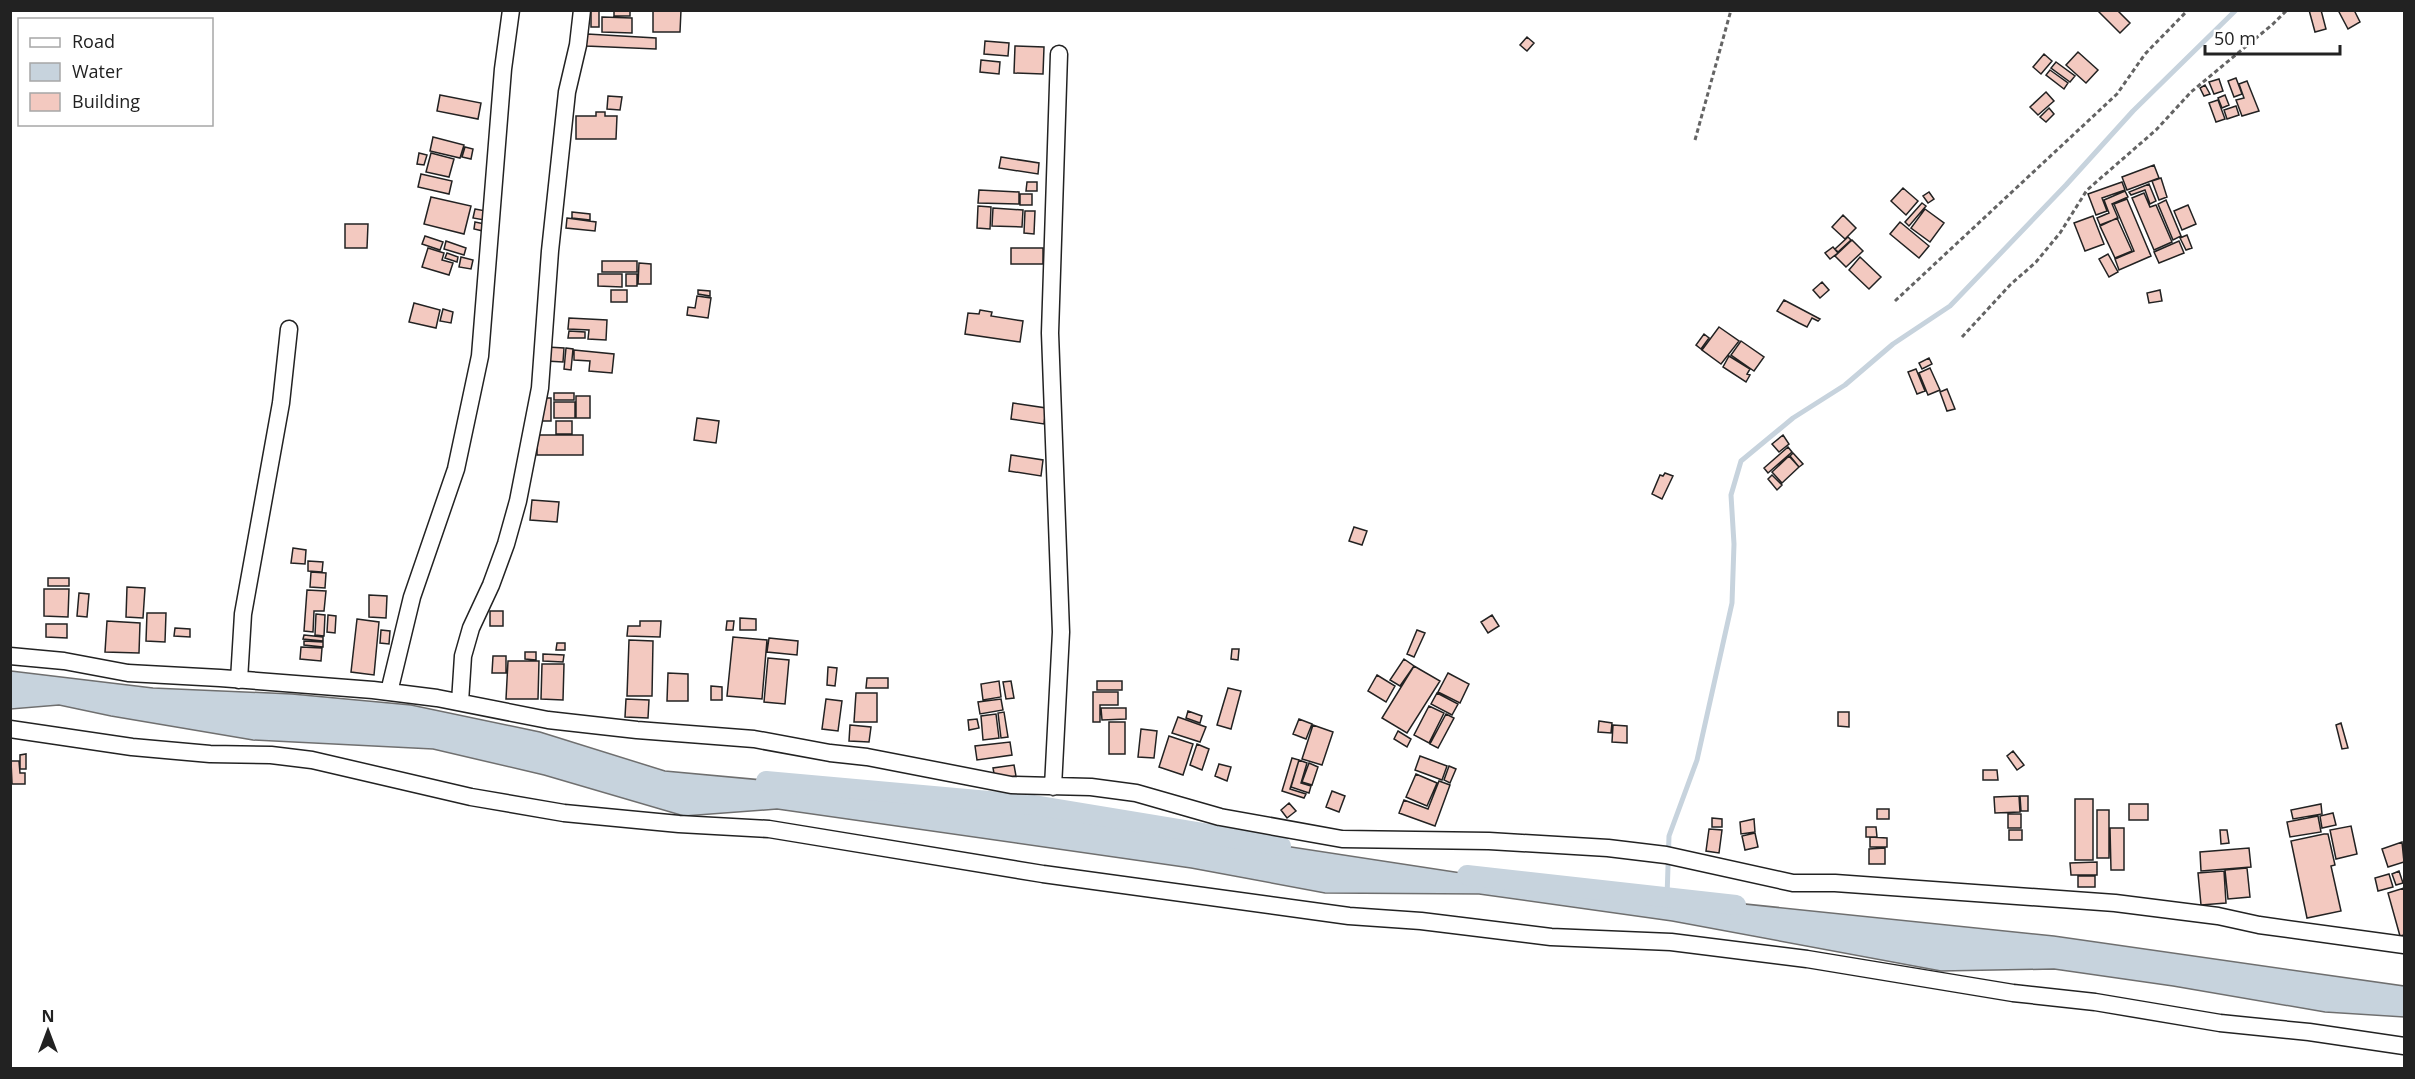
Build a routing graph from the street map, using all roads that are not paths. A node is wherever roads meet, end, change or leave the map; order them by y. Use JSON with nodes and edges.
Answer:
{"nodes":[{"id":1,"x":511,"y":10,"type":"edge"},
{"id":2,"x":582,"y":10,"type":"edge"},
{"id":3,"x":1059,"y":54,"type":"dead end"},
{"id":4,"x":289,"y":329,"type":"dead end"},
{"id":5,"x":10,"y":656,"type":"edge"},
{"id":6,"x":239,"y":680,"type":"junction"},
{"id":7,"x":389,"y":692,"type":"junction"},
{"id":8,"x":460,"y":702,"type":"junction"},
{"id":9,"x":10,"y":729,"type":"edge"},
{"id":10,"x":1053,"y":787,"type":"junction"},
{"id":11,"x":2404,"y":945,"type":"edge"},
{"id":12,"x":2404,"y":1046,"type":"edge"}],
"edges":[{"from":1,"to":7,"type":"street"},
{"from":2,"to":8,"type":"street"},
{"from":3,"to":10,"type":"street"},
{"from":4,"to":6,"type":"street"},
{"from":5,"to":6,"type":"street"},
{"from":6,"to":7,"type":"street"},
{"from":7,"to":8,"type":"street"},
{"from":8,"to":10,"type":"street"},
{"from":9,"to":12,"type":"street"},
{"from":10,"to":11,"type":"street"}]}
